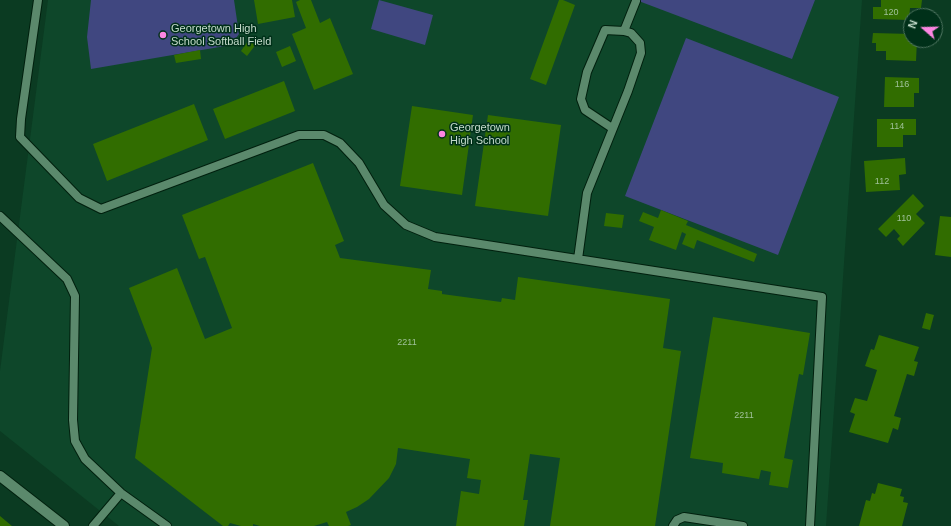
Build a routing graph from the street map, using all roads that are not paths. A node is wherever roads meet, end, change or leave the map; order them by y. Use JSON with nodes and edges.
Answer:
{"nodes":[{"id":1,"x":38,"y":0,"type":"edge"},
{"id":2,"x":636,"y":1,"type":"edge"},
{"id":3,"x":624,"y":31,"type":"junction"},
{"id":4,"x":612,"y":128,"type":"junction"},
{"id":5,"x":0,"y":216,"type":"edge"},
{"id":6,"x":578,"y":259,"type":"junction"},
{"id":7,"x":0,"y":476,"type":"edge"},
{"id":8,"x":121,"y":493,"type":"junction"},
{"id":9,"x":64,"y":526,"type":"edge"},
{"id":10,"x":94,"y":526,"type":"edge"},
{"id":11,"x":167,"y":526,"type":"edge"},
{"id":12,"x":673,"y":526,"type":"edge"},
{"id":13,"x":743,"y":526,"type":"edge"},
{"id":14,"x":810,"y":526,"type":"edge"}],
"edges":[{"from":1,"to":6,"type":"lane"},
{"from":2,"to":3,"type":"lane"},
{"from":3,"to":4,"type":"lane"},
{"from":3,"to":4,"type":"lane"},
{"from":4,"to":6,"type":"lane"},
{"from":5,"to":8,"type":"lane"},
{"from":6,"to":14,"type":"lane"},
{"from":7,"to":9,"type":"main road"},
{"from":8,"to":10,"type":"lane"},
{"from":8,"to":11,"type":"lane"},
{"from":12,"to":13,"type":"lane"}]}
